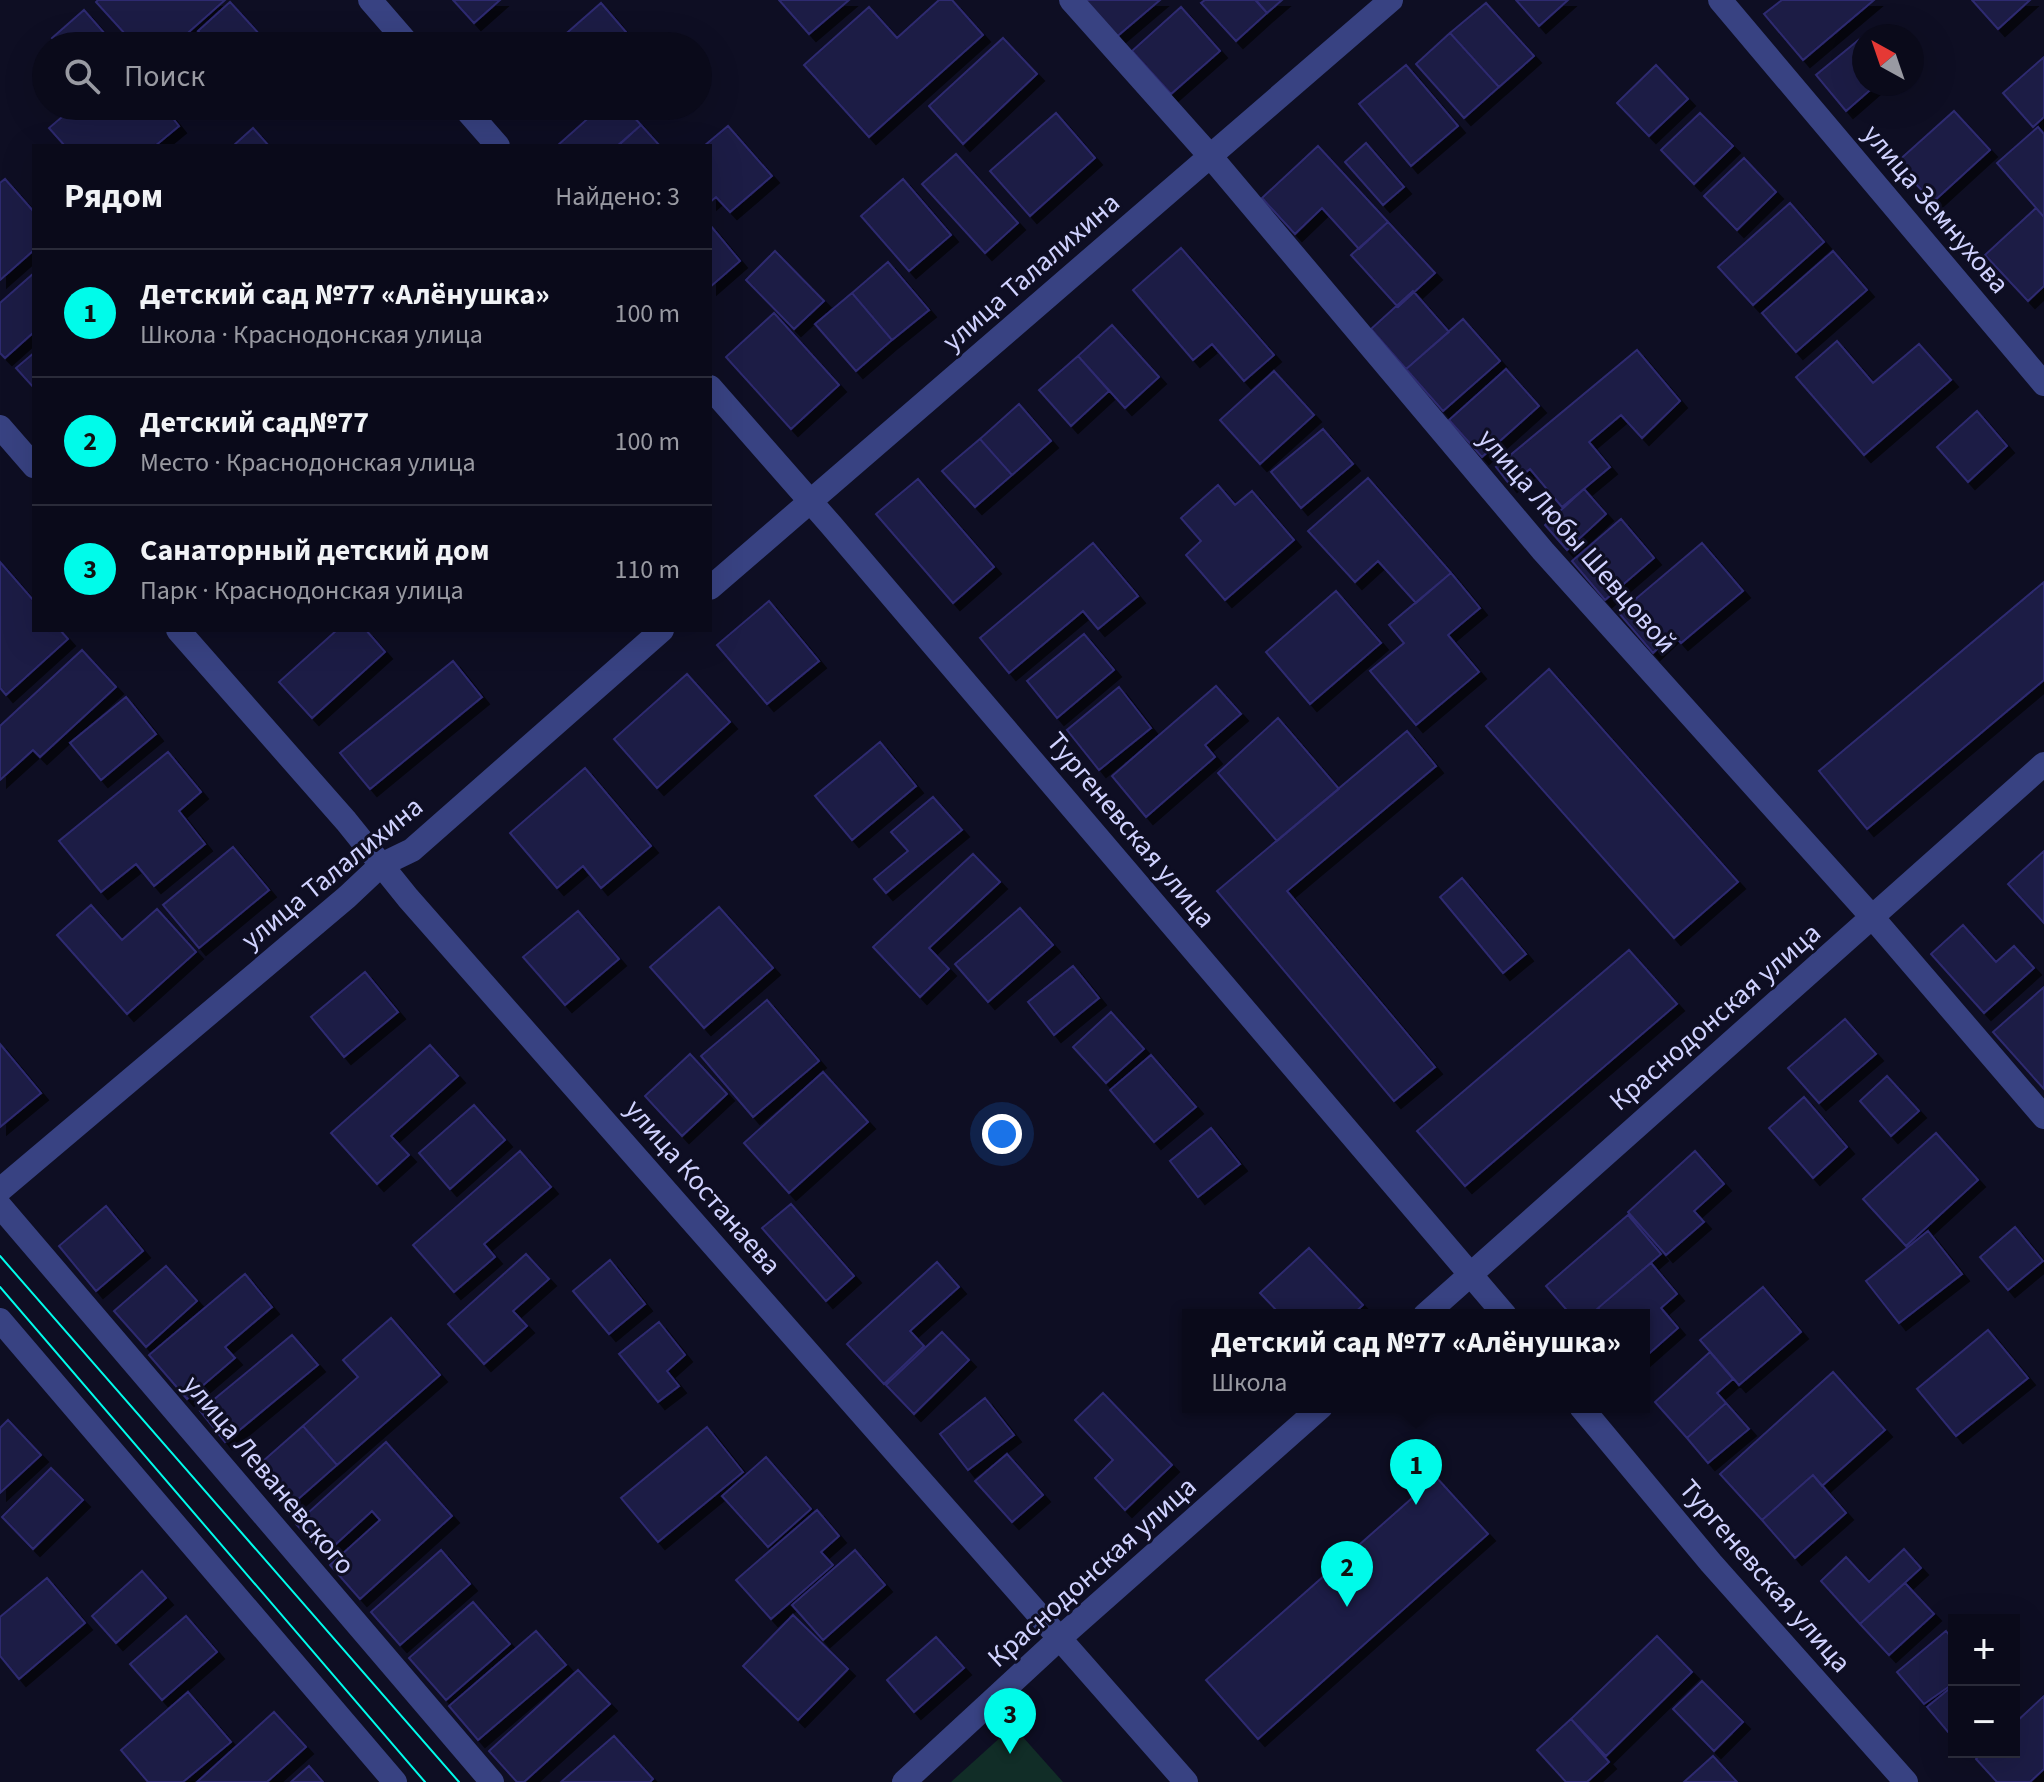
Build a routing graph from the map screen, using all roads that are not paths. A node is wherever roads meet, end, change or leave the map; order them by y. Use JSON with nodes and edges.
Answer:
{"nodes":[{"id":1,"x":370,"y":0,"type":"edge"},
{"id":2,"x":1071,"y":0,"type":"edge"},
{"id":3,"x":1391,"y":0,"type":"edge"},
{"id":4,"x":1720,"y":0,"type":"edge"},
{"id":5,"x":398,"y":32,"type":"edge"},
{"id":6,"x":475,"y":120,"type":"edge"},
{"id":7,"x":496,"y":144,"type":"edge"},
{"id":8,"x":1211,"y":157,"type":"junction"},
{"id":9,"x":2044,"y":384,"type":"edge"},
{"id":10,"x":712,"y":389,"type":"edge"},
{"id":11,"x":0,"y":427,"type":"edge"},
{"id":12,"x":32,"y":464,"type":"edge"},
{"id":13,"x":811,"y":501,"type":"junction"},
{"id":14,"x":712,"y":586,"type":"edge"},
{"id":15,"x":180,"y":632,"type":"edge"},
{"id":16,"x":660,"y":632,"type":"edge"},
{"id":17,"x":2044,"y":764,"type":"edge"},
{"id":18,"x":381,"y":865,"type":"junction"},
{"id":19,"x":1873,"y":918,"type":"junction"},
{"id":20,"x":2044,"y":1117,"type":"edge"},
{"id":21,"x":0,"y":1190,"type":"edge"},
{"id":22,"x":0,"y":1206,"type":"edge"},
{"id":23,"x":1471,"y":1274,"type":"junction"},
{"id":24,"x":1432,"y":1309,"type":"edge"},
{"id":25,"x":1500,"y":1309,"type":"edge"},
{"id":26,"x":0,"y":1320,"type":"edge"},
{"id":27,"x":1314,"y":1413,"type":"edge"},
{"id":28,"x":1586,"y":1413,"type":"edge"},
{"id":29,"x":1060,"y":1638,"type":"junction"},
{"id":30,"x":395,"y":1782,"type":"edge"},
{"id":31,"x":492,"y":1782,"type":"edge"},
{"id":32,"x":904,"y":1782,"type":"edge"},
{"id":33,"x":1186,"y":1782,"type":"edge"},
{"id":34,"x":1906,"y":1782,"type":"edge"}],
"edges":[{"from":1,"to":5,"type":"street"},
{"from":2,"to":8,"type":"street","name":"улица Любы Шевцовой"},
{"from":3,"to":8,"type":"street","name":"улица Талалихина"},
{"from":4,"to":9,"type":"street","name":"улица Земнухова"},
{"from":6,"to":7,"type":"street"},
{"from":8,"to":13,"type":"street","name":"улица Талалихина"},
{"from":8,"to":19,"type":"street","name":"улица Любы Шевцовой"},
{"from":10,"to":13,"type":"street","name":"Тургеневская улица"},
{"from":11,"to":12,"type":"street"},
{"from":13,"to":14,"type":"street","name":"улица Талалихина"},
{"from":13,"to":23,"type":"street","name":"Тургеневская улица"},
{"from":15,"to":18,"type":"street","name":"улица Костанаева"},
{"from":16,"to":18,"type":"street","name":"улица Талалихина"},
{"from":17,"to":19,"type":"street","name":"Краснодонская улица"},
{"from":18,"to":21,"type":"street","name":"улица Талалихина"},
{"from":18,"to":29,"type":"street","name":"улица Костанаева"},
{"from":19,"to":20,"type":"street","name":"улица Любы Шевцовой"},
{"from":19,"to":23,"type":"street","name":"Краснодонская улица"},
{"from":22,"to":31,"type":"street","name":"улица Леваневского"},
{"from":23,"to":24,"type":"street","name":"Краснодонская улица"},
{"from":23,"to":25,"type":"street","name":"Тургеневская улица"},
{"from":26,"to":30,"type":"street"},
{"from":27,"to":29,"type":"street","name":"Краснодонская улица"},
{"from":28,"to":34,"type":"street","name":"Тургеневская улица"},
{"from":29,"to":32,"type":"street","name":"Краснодонская улица"},
{"from":29,"to":33,"type":"street","name":"улица Костанаева"}]}
